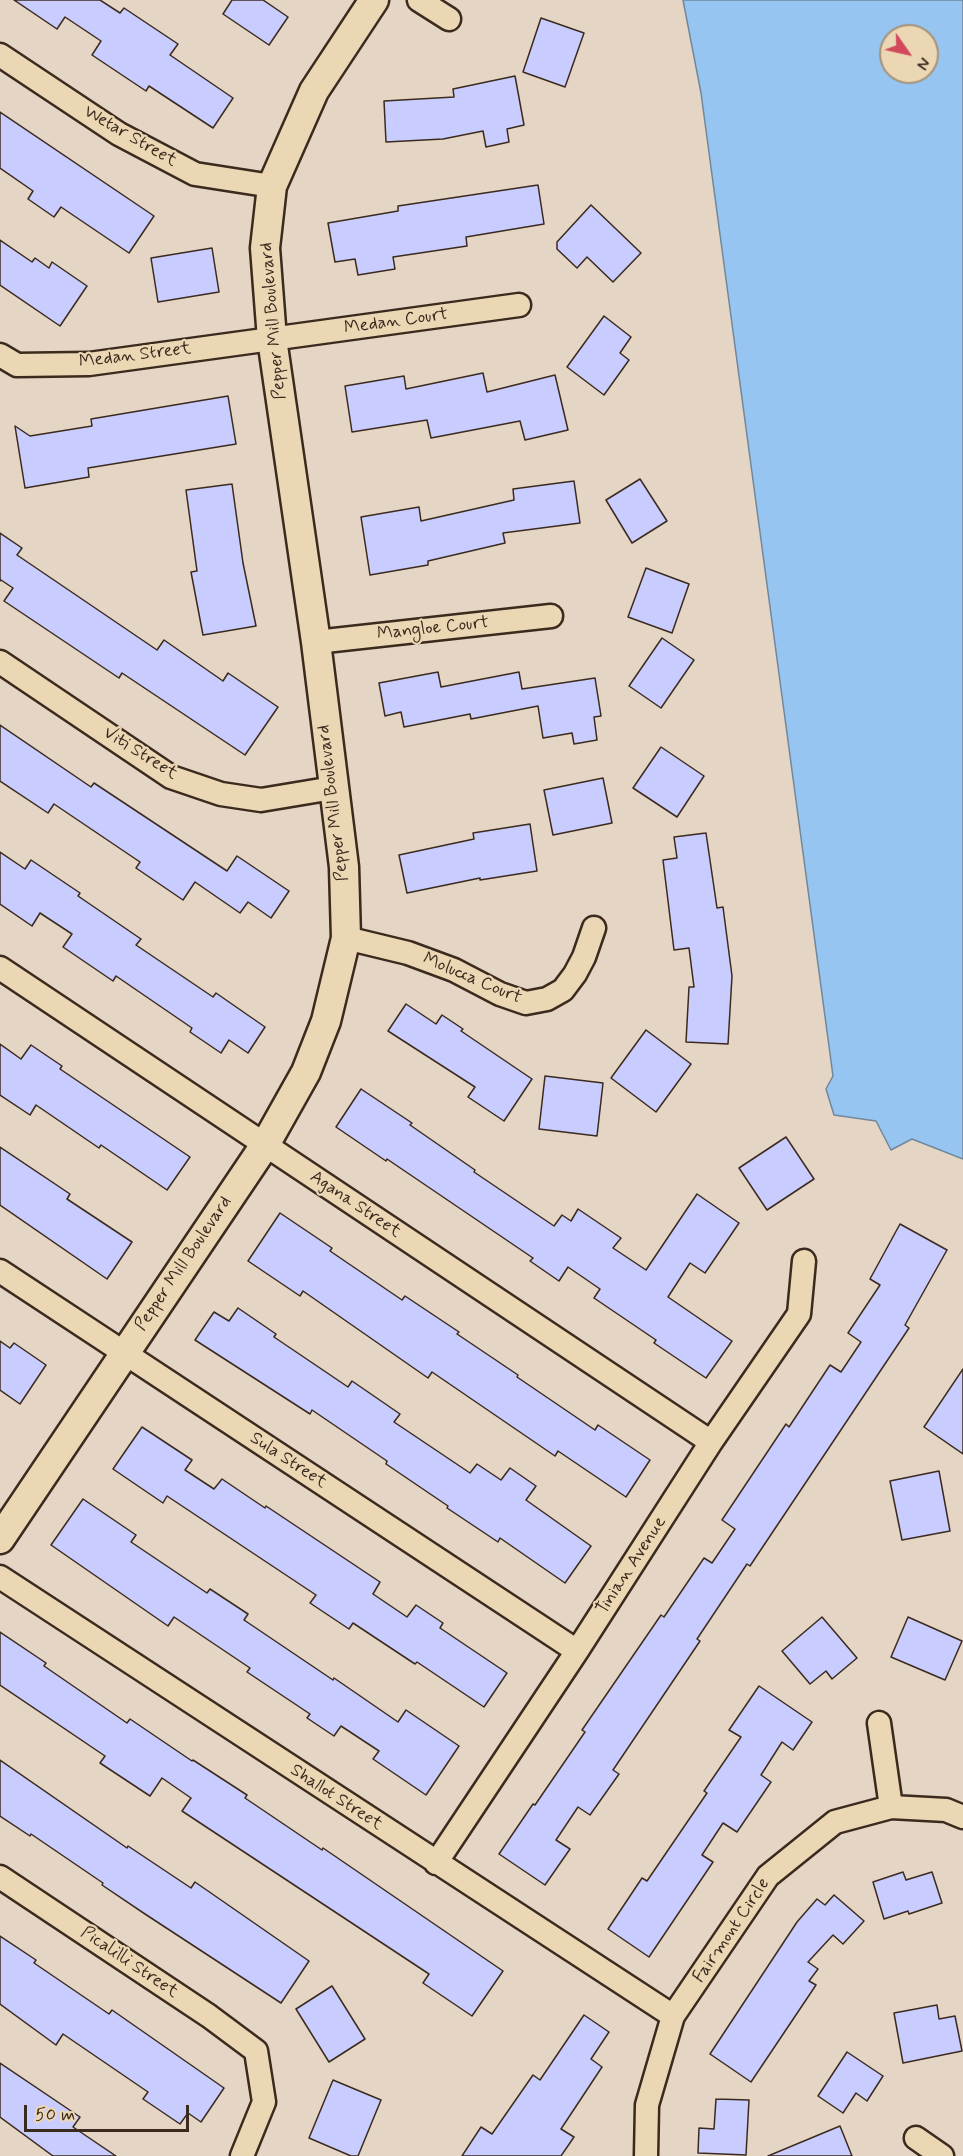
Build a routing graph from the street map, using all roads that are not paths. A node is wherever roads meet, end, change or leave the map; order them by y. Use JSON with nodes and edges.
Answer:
{"nodes":[{"id":1,"x":374,"y":0,"type":"edge"},
{"id":2,"x":419,"y":0,"type":"edge"},
{"id":3,"x":449,"y":20,"type":"dead end"},
{"id":4,"x":0,"y":55,"type":"edge"},
{"id":5,"x":272,"y":186,"type":"junction"},
{"id":6,"x":519,"y":305,"type":"dead end"},
{"id":7,"x":272,"y":339,"type":"junction"},
{"id":8,"x":0,"y":355,"type":"edge"},
{"id":9,"x":550,"y":616,"type":"dead end"},
{"id":10,"x":316,"y":642,"type":"junction"},
{"id":11,"x":0,"y":662,"type":"edge"},
{"id":12,"x":333,"y":788,"type":"junction"},
{"id":13,"x":594,"y":928,"type":"dead end"},
{"id":14,"x":346,"y":938,"type":"junction"},
{"id":15,"x":0,"y":968,"type":"edge"},
{"id":16,"x":265,"y":1145,"type":"junction"},
{"id":17,"x":804,"y":1261,"type":"dead end"},
{"id":18,"x":0,"y":1271,"type":"edge"},
{"id":19,"x":124,"y":1353,"type":"junction"},
{"id":20,"x":711,"y":1442,"type":"junction"},
{"id":21,"x":0,"y":1539,"type":"edge"},
{"id":22,"x":0,"y":1577,"type":"edge"},
{"id":23,"x":577,"y":1651,"type":"junction"},
{"id":24,"x":879,"y":1723,"type":"dead end"},
{"id":25,"x":891,"y":1807,"type":"junction"},
{"id":26,"x":963,"y":1817,"type":"edge"},
{"id":27,"x":436,"y":1863,"type":"junction"},
{"id":28,"x":0,"y":1877,"type":"edge"},
{"id":29,"x":673,"y":2016,"type":"junction"},
{"id":30,"x":916,"y":2138,"type":"dead end"},
{"id":31,"x":242,"y":2156,"type":"edge"},
{"id":32,"x":646,"y":2156,"type":"edge"},
{"id":33,"x":942,"y":2156,"type":"edge"}],
"edges":[{"from":1,"to":5,"type":"street","name":"Pepper Mill Boulevard"},
{"from":2,"to":3,"type":"street"},
{"from":4,"to":5,"type":"street","name":"Wetar Street"},
{"from":5,"to":7,"type":"street","name":"Pepper Mill Boulevard"},
{"from":6,"to":7,"type":"street","name":"Medan Court"},
{"from":7,"to":8,"type":"street","name":"Medan Street"},
{"from":7,"to":10,"type":"street","name":"Pepper Mill Boulevard"},
{"from":9,"to":10,"type":"street","name":"Mangloe Court"},
{"from":10,"to":12,"type":"street","name":"Pepper Mill Boulevard"},
{"from":11,"to":12,"type":"street","name":"Viti Street"},
{"from":12,"to":14,"type":"street","name":"Pepper Mill Boulevard"},
{"from":13,"to":14,"type":"street","name":"Molucca Court"},
{"from":14,"to":16,"type":"street","name":"Pepper Mill Boulevard"},
{"from":15,"to":16,"type":"street","name":"Agana Street"},
{"from":16,"to":19,"type":"street","name":"Pepper Mill Boulevard"},
{"from":16,"to":20,"type":"street","name":"Agana Street"},
{"from":17,"to":20,"type":"street","name":"Tinian Avenue"},
{"from":18,"to":19,"type":"street","name":"Sula Street"},
{"from":19,"to":21,"type":"street","name":"Pepper Mill Boulevard"},
{"from":19,"to":23,"type":"street","name":"Sula Street"},
{"from":20,"to":23,"type":"street","name":"Tinian Avenue"},
{"from":22,"to":27,"type":"street","name":"Shallot Street"},
{"from":23,"to":27,"type":"street","name":"Tinian Avenue"},
{"from":24,"to":25,"type":"street"},
{"from":25,"to":26,"type":"street","name":"Fairmont Circle"},
{"from":25,"to":29,"type":"street","name":"Fairmont Circle"},
{"from":27,"to":29,"type":"street","name":"Shallot Street"},
{"from":28,"to":31,"type":"street","name":"Picalilli Street"},
{"from":29,"to":32,"type":"street","name":"Fairmont Circle"},
{"from":30,"to":33,"type":"street"}]}
